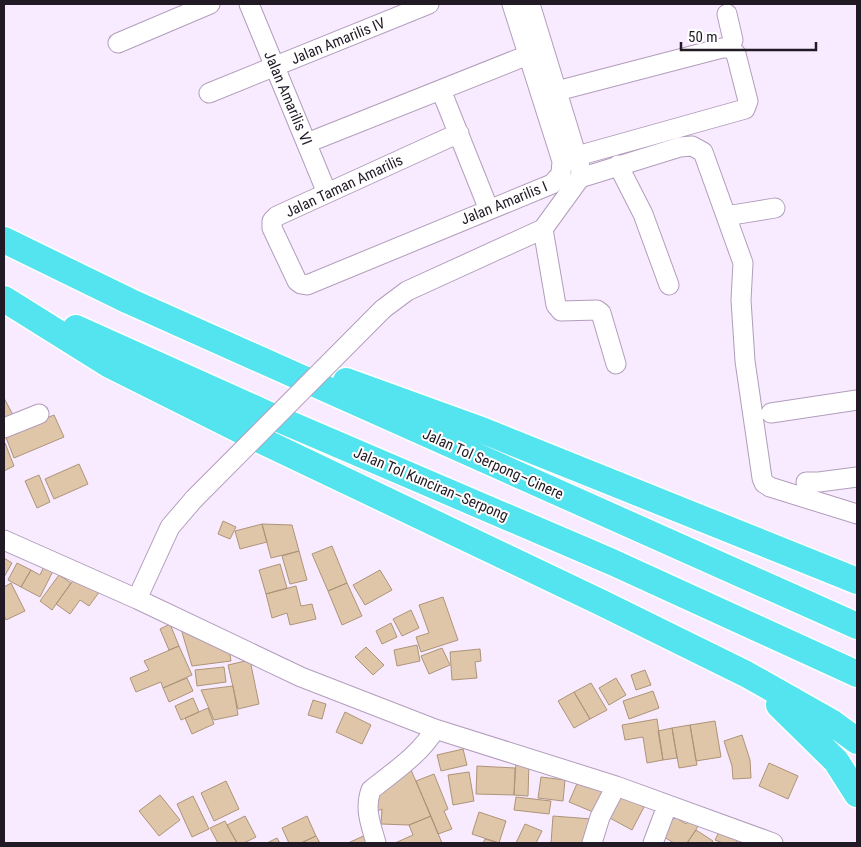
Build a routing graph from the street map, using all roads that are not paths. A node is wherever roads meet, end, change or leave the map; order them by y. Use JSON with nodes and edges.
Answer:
{"nodes":[{"id":1,"x":210,"y":4,"type":"edge"},
{"id":2,"x":249,"y":4,"type":"edge"},
{"id":3,"x":430,"y":4,"type":"edge"},
{"id":4,"x":512,"y":4,"type":"edge"},
{"id":5,"x":530,"y":4,"type":"edge"},
{"id":6,"x":727,"y":14,"type":"dead end"},
{"id":7,"x":118,"y":43,"type":"dead end"},
{"id":8,"x":730,"y":48,"type":"junction"},
{"id":9,"x":528,"y":55,"type":"junction"},
{"id":10,"x":275,"y":66,"type":"junction"},
{"id":11,"x":441,"y":90,"type":"junction"},
{"id":12,"x":557,"y":91,"type":"junction"},
{"id":13,"x":209,"y":93,"type":"dead end"},
{"id":14,"x":459,"y":134,"type":"junction"},
{"id":15,"x":307,"y":143,"type":"junction"},
{"id":16,"x":577,"y":156,"type":"junction"},
{"id":17,"x":618,"y":165,"type":"junction"},
{"id":18,"x":580,"y":178,"type":"junction"},
{"id":19,"x":327,"y":192,"type":"junction"},
{"id":20,"x":775,"y":208,"type":"dead end"},
{"id":21,"x":489,"y":210,"type":"junction"},
{"id":22,"x":726,"y":216,"type":"junction"},
{"id":23,"x":543,"y":229,"type":"junction"},
{"id":24,"x":4,"y":240,"type":"edge"},
{"id":25,"x":307,"y":285,"type":"joint"},
{"id":26,"x":669,"y":285,"type":"dead end"},
{"id":27,"x":4,"y":298,"type":"edge"},
{"id":28,"x":129,"y":301,"type":"junction"},
{"id":29,"x":616,"y":364,"type":"dead end"},
{"id":30,"x":857,"y":400,"type":"edge"},
{"id":31,"x":771,"y":413,"type":"dead end"},
{"id":32,"x":39,"y":414,"type":"dead end"},
{"id":33,"x":4,"y":428,"type":"edge"},
{"id":34,"x":857,"y":477,"type":"edge"},
{"id":35,"x":806,"y":482,"type":"dead end"},
{"id":36,"x":857,"y":514,"type":"edge"},
{"id":37,"x":4,"y":540,"type":"edge"},
{"id":38,"x":857,"y":581,"type":"edge"},
{"id":39,"x":137,"y":599,"type":"junction"},
{"id":40,"x":857,"y":626,"type":"edge"},
{"id":41,"x":746,"y":674,"type":"junction"},
{"id":42,"x":857,"y":674,"type":"edge"},
{"id":43,"x":435,"y":729,"type":"junction"},
{"id":44,"x":857,"y":741,"type":"edge"},
{"id":45,"x":616,"y":786,"type":"junction"},
{"id":46,"x":857,"y":794,"type":"edge"},
{"id":47,"x":667,"y":806,"type":"junction"},
{"id":48,"x":376,"y":843,"type":"edge"},
{"id":49,"x":592,"y":843,"type":"edge"},
{"id":50,"x":653,"y":843,"type":"edge"},
{"id":51,"x":773,"y":843,"type":"edge"}],
"edges":[{"from":1,"to":7,"type":"street"},
{"from":2,"to":10,"type":"street","name":"Jalan Amarilis VI"},
{"from":3,"to":10,"type":"street","name":"Jalan Amarilis IV"},
{"from":4,"to":9,"type":"street","name":"Jalan Amarilis I"},
{"from":5,"to":12,"type":"street"},
{"from":6,"to":8,"type":"street"},
{"from":8,"to":12,"type":"street"},
{"from":8,"to":16,"type":"street"},
{"from":9,"to":11,"type":"street"},
{"from":9,"to":21,"type":"street","name":"Jalan Amarilis I"},
{"from":10,"to":13,"type":"street","name":"Jalan Amarilis IV"},
{"from":10,"to":15,"type":"street","name":"Jalan Amarilis VI"},
{"from":11,"to":14,"type":"street"},
{"from":11,"to":15,"type":"street"},
{"from":12,"to":16,"type":"street"},
{"from":14,"to":19,"type":"street","name":"Jalan Taman Amarilis"},
{"from":14,"to":21,"type":"street"},
{"from":15,"to":19,"type":"street","name":"Jalan Amarilis VI"},
{"from":16,"to":18,"type":"street"},
{"from":17,"to":18,"type":"street"},
{"from":17,"to":22,"type":"street"},
{"from":17,"to":26,"type":"street"},
{"from":18,"to":23,"type":"street"},
{"from":19,"to":25,"type":"street","name":"Jalan Taman Amarilis"},
{"from":20,"to":22,"type":"street"},
{"from":21,"to":25,"type":"street","name":"Jalan Amarilis I"},
{"from":22,"to":36,"type":"street"},
{"from":23,"to":29,"type":"street"},
{"from":23,"to":39,"type":"street","bridge":true},
{"from":24,"to":28,"type":"highway"},
{"from":27,"to":41,"type":"highway"},
{"from":27,"to":42,"type":"highway","name":"Jalan Tol Kunciran–Serpong"},
{"from":28,"to":38,"type":"highway"},
{"from":28,"to":40,"type":"highway","name":"Jalan Tol Serpong–Cinere"},
{"from":30,"to":31,"type":"street"},
{"from":32,"to":33,"type":"street"},
{"from":34,"to":35,"type":"street"},
{"from":37,"to":39,"type":"street"},
{"from":39,"to":43,"type":"street"},
{"from":41,"to":44,"type":"highway"},
{"from":41,"to":46,"type":"highway"},
{"from":43,"to":45,"type":"street"},
{"from":43,"to":48,"type":"street"},
{"from":45,"to":47,"type":"street"},
{"from":45,"to":49,"type":"street"},
{"from":47,"to":50,"type":"street"},
{"from":47,"to":51,"type":"street"}]}
